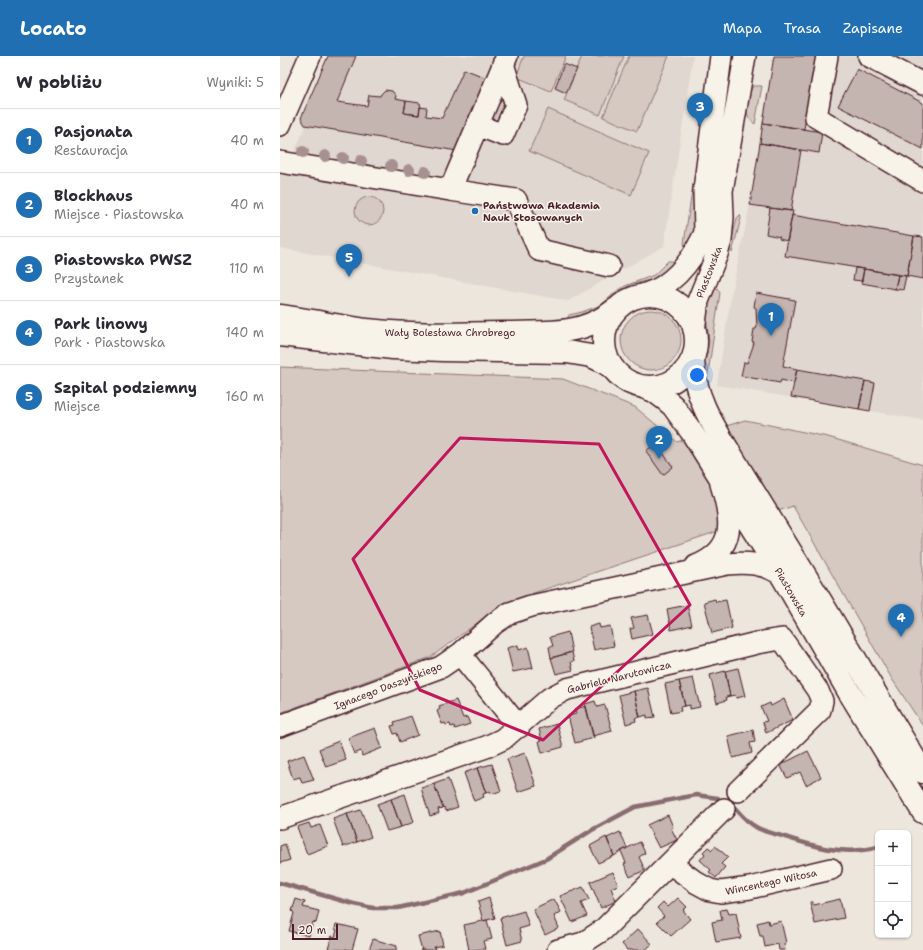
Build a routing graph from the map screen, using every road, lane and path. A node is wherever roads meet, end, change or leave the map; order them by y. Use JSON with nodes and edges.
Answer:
{"nodes":[{"id":1,"x":310,"y":56,"type":"edge"},
{"id":2,"x":721,"y":56,"type":"edge"},
{"id":3,"x":745,"y":56,"type":"edge"},
{"id":4,"x":827,"y":56,"type":"edge"},
{"id":5,"x":869,"y":56,"type":"edge"},
{"id":6,"x":505,"y":60,"type":"edge"},
{"id":7,"x":923,"y":84,"type":"edge"},
{"id":8,"x":280,"y":125,"type":"edge"},
{"id":9,"x":477,"y":125,"type":"junction"},
{"id":10,"x":280,"y":162,"type":"edge"},
{"id":11,"x":923,"y":181,"type":"edge"},
{"id":12,"x":450,"y":190,"type":"junction"},
{"id":13,"x":722,"y":191,"type":"junction"},
{"id":14,"x":705,"y":232,"type":"junction"},
{"id":15,"x":609,"y":266,"type":"dead end"},
{"id":16,"x":640,"y":296,"type":"junction"},
{"id":17,"x":616,"y":309,"type":"junction"},
{"id":18,"x":280,"y":316,"type":"edge"},
{"id":19,"x":694,"y":330,"type":"junction"},
{"id":20,"x":280,"y":335,"type":"edge"},
{"id":21,"x":693,"y":358,"type":"junction"},
{"id":22,"x":613,"y":368,"type":"junction"},
{"id":23,"x":643,"y":387,"type":"junction"},
{"id":24,"x":717,"y":472,"type":"junction"},
{"id":25,"x":781,"y":574,"type":"junction"},
{"id":26,"x":670,"y":577,"type":"junction"},
{"id":27,"x":460,"y":654,"type":"junction"},
{"id":28,"x":280,"y":726,"type":"edge"},
{"id":29,"x":519,"y":727,"type":"junction"},
{"id":30,"x":923,"y":772,"type":"edge"},
{"id":31,"x":738,"y":791,"type":"dead end"},
{"id":32,"x":724,"y":809,"type":"dead end"},
{"id":33,"x":922,"y":812,"type":"edge"},
{"id":34,"x":280,"y":818,"type":"edge"},
{"id":35,"x":671,"y":864,"type":"junction"},
{"id":36,"x":831,"y":869,"type":"dead end"},
{"id":37,"x":558,"y":950,"type":"edge"}],
"edges":[{"from":1,"to":8,"type":"street"},
{"from":2,"to":14,"type":"street"},
{"from":3,"to":13,"type":"street","name":"Piastowska"},
{"from":4,"to":11,"type":"street"},
{"from":5,"to":7,"type":"street"},
{"from":6,"to":9,"type":"street"},
{"from":6,"to":9,"type":"street"},
{"from":9,"to":12,"type":"street"},
{"from":10,"to":12,"type":"street"},
{"from":12,"to":15,"type":"street"},
{"from":13,"to":14,"type":"street","name":"Piastowska"},
{"from":13,"to":19,"type":"street","name":"Piastowska"},
{"from":14,"to":16,"type":"street","name":"Piastowska"},
{"from":16,"to":17,"type":"main road"},
{"from":16,"to":19,"type":"main road"},
{"from":17,"to":18,"type":"main road","name":"Wały Bolesława Chrobrego"},
{"from":17,"to":22,"type":"main road"},
{"from":19,"to":21,"type":"main road"},
{"from":20,"to":22,"type":"main road","name":"Wały Bolesława Chrobrego"},
{"from":21,"to":23,"type":"main road"},
{"from":21,"to":30,"type":"main road","name":"Piastowska"},
{"from":22,"to":23,"type":"main road"},
{"from":23,"to":24,"type":"main road","name":"Piastowska"},
{"from":24,"to":25,"type":"main road","name":"Piastowska"},
{"from":24,"to":26,"type":"street","name":"Ignacego Daszyńskiego"},
{"from":25,"to":26,"type":"street","name":"Ignacego Daszyńskiego"},
{"from":25,"to":33,"type":"main road","name":"Piastowska"},
{"from":26,"to":27,"type":"street","name":"Ignacego Daszyńskiego"},
{"from":27,"to":28,"type":"street","name":"Ignacego Daszyńskiego"},
{"from":27,"to":29,"type":"street"},
{"from":29,"to":31,"type":"street","name":"Gabriela Narutowicza"},
{"from":29,"to":34,"type":"street","name":"Gabriela Narutowicza"},
{"from":32,"to":35,"type":"street"},
{"from":35,"to":36,"type":"street","name":"Wincentego Witosa"},
{"from":35,"to":37,"type":"street"}]}
